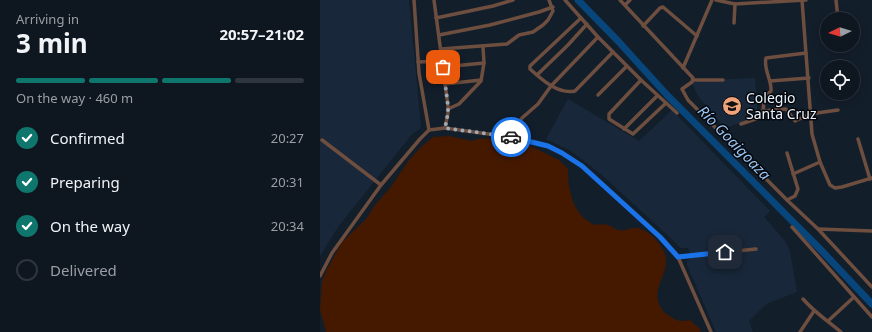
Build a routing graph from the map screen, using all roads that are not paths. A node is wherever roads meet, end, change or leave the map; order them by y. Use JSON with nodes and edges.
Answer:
{"nodes":[{"id":1,"x":414,"y":0,"type":"edge"},
{"id":2,"x":435,"y":0,"type":"edge"},
{"id":3,"x":513,"y":0,"type":"edge"},
{"id":4,"x":549,"y":0,"type":"edge"},
{"id":5,"x":565,"y":0,"type":"edge"},
{"id":6,"x":620,"y":0,"type":"edge"},
{"id":7,"x":630,"y":0,"type":"edge"},
{"id":8,"x":712,"y":0,"type":"edge"},
{"id":9,"x":716,"y":0,"type":"edge"},
{"id":10,"x":773,"y":0,"type":"edge"},
{"id":11,"x":802,"y":0,"type":"edge"},
{"id":12,"x":806,"y":0,"type":"edge"},
{"id":13,"x":836,"y":0,"type":"edge"},
{"id":14,"x":735,"y":4,"type":"junction"},
{"id":15,"x":625,"y":5,"type":"junction"},
{"id":16,"x":553,"y":6,"type":"junction"},
{"id":17,"x":837,"y":12,"type":"edge"},
{"id":18,"x":436,"y":18,"type":"junction"},
{"id":19,"x":581,"y":18,"type":"junction"},
{"id":20,"x":734,"y":23,"type":"dead end"},
{"id":21,"x":587,"y":24,"type":"junction"},
{"id":22,"x":643,"y":26,"type":"junction"},
{"id":23,"x":439,"y":35,"type":"junction"},
{"id":24,"x":697,"y":36,"type":"junction"},
{"id":25,"x":598,"y":37,"type":"junction"},
{"id":26,"x":483,"y":47,"type":"junction"},
{"id":27,"x":441,"y":49,"type":"junction"},
{"id":28,"x":613,"y":52,"type":"junction"},
{"id":29,"x":806,"y":53,"type":"junction"},
{"id":30,"x":442,"y":61,"type":"junction"},
{"id":31,"x":418,"y":62,"type":"junction"},
{"id":32,"x":484,"y":63,"type":"junction"},
{"id":33,"x":627,"y":66,"type":"junction"},
{"id":34,"x":443,"y":67,"type":"junction"},
{"id":35,"x":683,"y":68,"type":"junction"},
{"id":36,"x":537,"y":75,"type":"junction"},
{"id":37,"x":809,"y":78,"type":"junction"},
{"id":38,"x":481,"y":80,"type":"junction"},
{"id":39,"x":641,"y":80,"type":"junction"},
{"id":40,"x":693,"y":80,"type":"junction"},
{"id":41,"x":723,"y":80,"type":"dead end"},
{"id":42,"x":770,"y":81,"type":"junction"},
{"id":43,"x":445,"y":84,"type":"junction"},
{"id":44,"x":551,"y":86,"type":"junction"},
{"id":45,"x":598,"y":95,"type":"dead end"},
{"id":46,"x":657,"y":96,"type":"junction"},
{"id":47,"x":666,"y":103,"type":"junction"},
{"id":48,"x":448,"y":109,"type":"junction"},
{"id":49,"x":838,"y":110,"type":"dead end"},
{"id":50,"x":762,"y":111,"type":"junction"},
{"id":51,"x":677,"y":113,"type":"dead end"},
{"id":52,"x":810,"y":114,"type":"junction"},
{"id":53,"x":742,"y":124,"type":"dead end"},
{"id":54,"x":445,"y":128,"type":"junction"},
{"id":55,"x":624,"y":129,"type":"junction"},
{"id":56,"x":429,"y":130,"type":"junction"},
{"id":57,"x":516,"y":138,"type":"junction"},
{"id":58,"x":858,"y":139,"type":"dead end"},
{"id":59,"x":322,"y":140,"type":"dead end"},
{"id":60,"x":787,"y":153,"type":"dead end"},
{"id":61,"x":820,"y":162,"type":"junction"},
{"id":62,"x":793,"y":174,"type":"junction"},
{"id":63,"x":871,"y":178,"type":"edge"},
{"id":64,"x":381,"y":185,"type":"junction"},
{"id":65,"x":787,"y":200,"type":"junction"},
{"id":66,"x":792,"y":227,"type":"dead end"},
{"id":67,"x":818,"y":229,"type":"junction"},
{"id":68,"x":872,"y":231,"type":"edge"},
{"id":69,"x":756,"y":249,"type":"dead end"},
{"id":70,"x":678,"y":257,"type":"junction"},
{"id":71,"x":320,"y":276,"type":"edge"},
{"id":72,"x":872,"y":287,"type":"edge"},
{"id":73,"x":854,"y":297,"type":"junction"},
{"id":74,"x":803,"y":299,"type":"dead end"},
{"id":75,"x":814,"y":311,"type":"junction"},
{"id":76,"x":872,"y":317,"type":"edge"},
{"id":77,"x":828,"y":321,"type":"junction"},
{"id":78,"x":711,"y":332,"type":"edge"},
{"id":79,"x":800,"y":332,"type":"edge"},
{"id":80,"x":841,"y":332,"type":"edge"}],
"edges":[{"from":1,"to":31,"type":"street"},
{"from":2,"to":18,"type":"street"},
{"from":3,"to":18,"type":"street"},
{"from":4,"to":16,"type":"street"},
{"from":5,"to":19,"type":"street"},
{"from":6,"to":15,"type":"street"},
{"from":7,"to":15,"type":"street"},
{"from":8,"to":24,"type":"street"},
{"from":9,"to":14,"type":"street"},
{"from":10,"to":11,"type":"street"},
{"from":10,"to":14,"type":"street"},
{"from":11,"to":12,"type":"street"},
{"from":11,"to":29,"type":"street"},
{"from":13,"to":17,"type":"street"},
{"from":14,"to":20,"type":"street"},
{"from":15,"to":22,"type":"street"},
{"from":16,"to":23,"type":"street"},
{"from":16,"to":26,"type":"street"},
{"from":18,"to":23,"type":"street"},
{"from":19,"to":21,"type":"street"},
{"from":19,"to":36,"type":"street"},
{"from":21,"to":25,"type":"street"},
{"from":21,"to":36,"type":"street"},
{"from":22,"to":24,"type":"street"},
{"from":22,"to":35,"type":"street"},
{"from":23,"to":27,"type":"street"},
{"from":24,"to":35,"type":"street"},
{"from":25,"to":28,"type":"street"},
{"from":25,"to":44,"type":"street"},
{"from":26,"to":27,"type":"street"},
{"from":26,"to":32,"type":"street"},
{"from":27,"to":30,"type":"street"},
{"from":28,"to":33,"type":"street"},
{"from":28,"to":44,"type":"street"},
{"from":29,"to":37,"type":"street"},
{"from":29,"to":42,"type":"street"},
{"from":30,"to":31,"type":"street"},
{"from":30,"to":34,"type":"street"},
{"from":31,"to":56,"type":"street"},
{"from":32,"to":34,"type":"street"},
{"from":32,"to":38,"type":"street"},
{"from":33,"to":39,"type":"street"},
{"from":33,"to":45,"type":"street"},
{"from":34,"to":43,"type":"street"},
{"from":35,"to":40,"type":"street"},
{"from":36,"to":44,"type":"street"},
{"from":37,"to":42,"type":"street"},
{"from":37,"to":52,"type":"street"},
{"from":38,"to":43,"type":"street"},
{"from":38,"to":48,"type":"street"},
{"from":39,"to":46,"type":"street"},
{"from":39,"to":55,"type":"street"},
{"from":40,"to":41,"type":"street"},
{"from":40,"to":65,"type":"street"},
{"from":42,"to":50,"type":"street"},
{"from":43,"to":48,"type":"street"},
{"from":44,"to":57,"type":"street"},
{"from":46,"to":47,"type":"street"},
{"from":46,"to":55,"type":"street"},
{"from":47,"to":51,"type":"street"},
{"from":47,"to":55,"type":"street"},
{"from":48,"to":54,"type":"street"},
{"from":49,"to":52,"type":"street"},
{"from":50,"to":52,"type":"street"},
{"from":50,"to":53,"type":"street"},
{"from":52,"to":61,"type":"street"},
{"from":54,"to":56,"type":"street"},
{"from":54,"to":57,"type":"street"},
{"from":56,"to":64,"type":"street"},
{"from":57,"to":70,"type":"street"},
{"from":58,"to":63,"type":"street"},
{"from":59,"to":64,"type":"street"},
{"from":60,"to":62,"type":"street"},
{"from":61,"to":62,"type":"street"},
{"from":61,"to":63,"type":"street"},
{"from":62,"to":65,"type":"street"},
{"from":64,"to":71,"type":"street"},
{"from":65,"to":67,"type":"street"},
{"from":66,"to":73,"type":"street"},
{"from":67,"to":68,"type":"street"},
{"from":67,"to":72,"type":"street"},
{"from":69,"to":70,"type":"street"},
{"from":70,"to":78,"type":"street"},
{"from":73,"to":76,"type":"street"},
{"from":73,"to":77,"type":"street"},
{"from":74,"to":75,"type":"street"},
{"from":75,"to":77,"type":"street"},
{"from":75,"to":79,"type":"street"},
{"from":77,"to":80,"type":"street"}]}
